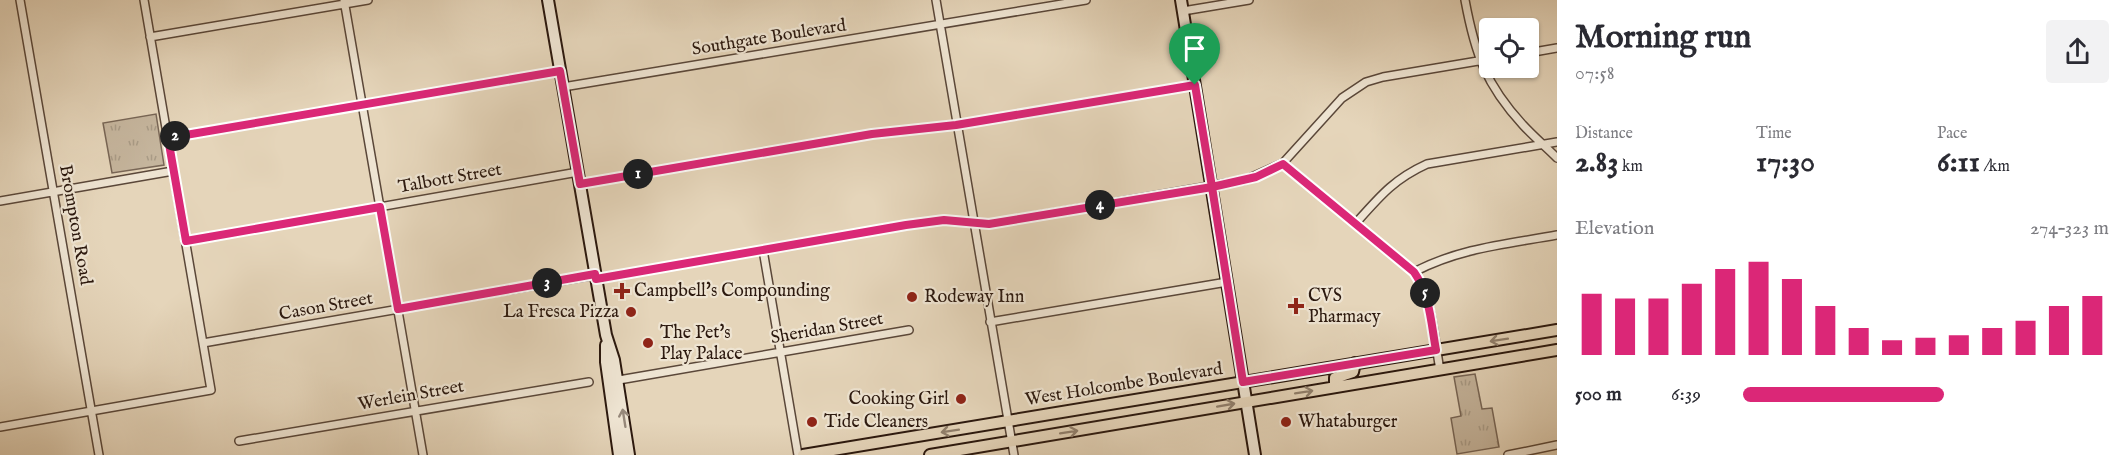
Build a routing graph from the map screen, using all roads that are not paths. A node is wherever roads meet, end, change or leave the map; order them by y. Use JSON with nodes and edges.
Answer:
{"nodes":[{"id":1,"x":21,"y":0,"type":"edge"},
{"id":2,"x":144,"y":0,"type":"edge"},
{"id":3,"x":368,"y":0,"type":"edge"},
{"id":4,"x":548,"y":0,"type":"edge"},
{"id":5,"x":936,"y":0,"type":"edge"},
{"id":6,"x":1086,"y":0,"type":"edge"},
{"id":7,"x":1249,"y":0,"type":"edge"},
{"id":8,"x":1465,"y":0,"type":"edge"},
{"id":9,"x":344,"y":2,"type":"edge"},
{"id":10,"x":1182,"y":5,"type":"edge"},
{"id":11,"x":940,"y":24,"type":"junction"},
{"id":12,"x":150,"y":38,"type":"junction"},
{"id":13,"x":1557,"y":48,"type":"edge"},
{"id":14,"x":1539,"y":51,"type":"edge"},
{"id":15,"x":1479,"y":61,"type":"joint"},
{"id":16,"x":560,"y":71,"type":"junction"},
{"id":17,"x":1488,"y":78,"type":"edge"},
{"id":18,"x":1195,"y":85,"type":"junction"},
{"id":19,"x":563,"y":87,"type":"junction"},
{"id":20,"x":362,"y":105,"type":"junction"},
{"id":21,"x":956,"y":125,"type":"junction"},
{"id":22,"x":168,"y":138,"type":"junction"},
{"id":23,"x":1557,"y":142,"type":"edge"},
{"id":24,"x":1544,"y":144,"type":"junction"},
{"id":25,"x":1557,"y":158,"type":"edge"},
{"id":26,"x":1283,"y":164,"type":"junction"},
{"id":27,"x":174,"y":171,"type":"junction"},
{"id":28,"x":578,"y":172,"type":"junction"},
{"id":29,"x":580,"y":184,"type":"junction"},
{"id":30,"x":1212,"y":187,"type":"junction"},
{"id":31,"x":54,"y":192,"type":"junction"},
{"id":32,"x":0,"y":201,"type":"edge"},
{"id":33,"x":380,"y":207,"type":"junction"},
{"id":34,"x":974,"y":223,"type":"junction"},
{"id":35,"x":1356,"y":223,"type":"junction"},
{"id":36,"x":1557,"y":236,"type":"edge"},
{"id":37,"x":186,"y":241,"type":"junction"},
{"id":38,"x":763,"y":250,"type":"junction"},
{"id":39,"x":1414,"y":272,"type":"junction"},
{"id":40,"x":596,"y":277,"type":"junction"},
{"id":41,"x":1227,"y":282,"type":"junction"},
{"id":42,"x":398,"y":309,"type":"junction"},
{"id":43,"x":990,"y":322,"type":"junction"},
{"id":44,"x":909,"y":330,"type":"dead end"},
{"id":45,"x":1557,"y":330,"type":"edge"},
{"id":46,"x":203,"y":343,"type":"junction"},
{"id":47,"x":1436,"y":350,"type":"junction"},
{"id":48,"x":1557,"y":350,"type":"edge"},
{"id":49,"x":780,"y":352,"type":"junction"},
{"id":50,"x":1355,"y":363,"type":"junction"},
{"id":51,"x":1440,"y":370,"type":"junction"},
{"id":52,"x":613,"y":381,"type":"junction"},
{"id":53,"x":589,"y":382,"type":"dead end"},
{"id":54,"x":1243,"y":382,"type":"junction"},
{"id":55,"x":1335,"y":387,"type":"junction"},
{"id":56,"x":1247,"y":402,"type":"junction"},
{"id":57,"x":92,"y":411,"type":"junction"},
{"id":58,"x":416,"y":411,"type":"junction"},
{"id":59,"x":1008,"y":422,"type":"junction"},
{"id":60,"x":0,"y":427,"type":"edge"},
{"id":61,"x":239,"y":441,"type":"dead end"},
{"id":62,"x":1012,"y":441,"type":"junction"},
{"id":63,"x":1557,"y":445,"type":"edge"},
{"id":64,"x":99,"y":455,"type":"edge"},
{"id":65,"x":423,"y":455,"type":"edge"},
{"id":66,"x":619,"y":455,"type":"edge"},
{"id":67,"x":629,"y":455,"type":"edge"},
{"id":68,"x":798,"y":455,"type":"edge"},
{"id":69,"x":803,"y":455,"type":"edge"},
{"id":70,"x":930,"y":455,"type":"edge"},
{"id":71,"x":1014,"y":455,"type":"edge"},
{"id":72,"x":1255,"y":455,"type":"edge"},
{"id":73,"x":1508,"y":455,"type":"edge"}],
"edges":[{"from":1,"to":31,"type":"street","name":"Brompton Road"},
{"from":2,"to":12,"type":"street"},
{"from":3,"to":9,"type":"street"},
{"from":4,"to":16,"type":"main road"},
{"from":5,"to":11,"type":"street"},
{"from":6,"to":11,"type":"street","name":"Southgate Boulevard"},
{"from":7,"to":10,"type":"street"},
{"from":8,"to":15,"type":"street"},
{"from":9,"to":12,"type":"street"},
{"from":9,"to":20,"type":"street"},
{"from":10,"to":18,"type":"main road"},
{"from":11,"to":19,"type":"street","name":"Southgate Boulevard"},
{"from":11,"to":21,"type":"street"},
{"from":12,"to":22,"type":"street"},
{"from":13,"to":14,"type":"street"},
{"from":15,"to":26,"type":"street"},
{"from":16,"to":19,"type":"main road"},
{"from":16,"to":20,"type":"street"},
{"from":17,"to":24,"type":"street"},
{"from":18,"to":21,"type":"street"},
{"from":18,"to":30,"type":"main road"},
{"from":19,"to":28,"type":"main road"},
{"from":20,"to":22,"type":"street"},
{"from":20,"to":33,"type":"street"},
{"from":21,"to":29,"type":"street"},
{"from":21,"to":34,"type":"street"},
{"from":22,"to":27,"type":"street"},
{"from":23,"to":24,"type":"street"},
{"from":24,"to":25,"type":"street"},
{"from":24,"to":35,"type":"street"},
{"from":26,"to":30,"type":"street","name":"Cason Street"},
{"from":26,"to":35,"type":"street"},
{"from":27,"to":31,"type":"street"},
{"from":27,"to":37,"type":"street"},
{"from":28,"to":29,"type":"main road"},
{"from":28,"to":33,"type":"street","name":"Talbott Street"},
{"from":29,"to":40,"type":"main road"},
{"from":30,"to":34,"type":"street","name":"Cason Street"},
{"from":30,"to":41,"type":"main road"},
{"from":31,"to":32,"type":"street"},
{"from":31,"to":57,"type":"street","name":"Brompton Road"},
{"from":33,"to":37,"type":"street","name":"Talbott Street"},
{"from":33,"to":42,"type":"street"},
{"from":34,"to":38,"type":"street","name":"Cason Street"},
{"from":34,"to":43,"type":"street"},
{"from":35,"to":39,"type":"street"},
{"from":36,"to":39,"type":"street"},
{"from":37,"to":46,"type":"street"},
{"from":38,"to":40,"type":"street","name":"Cason Street"},
{"from":38,"to":49,"type":"street"},
{"from":39,"to":47,"type":"street"},
{"from":40,"to":42,"type":"street","name":"Cason Street"},
{"from":40,"to":52,"type":"main road"},
{"from":41,"to":43,"type":"street"},
{"from":41,"to":54,"type":"main road"},
{"from":42,"to":46,"type":"street","name":"Cason Street"},
{"from":42,"to":58,"type":"street"},
{"from":43,"to":59,"type":"street"},
{"from":44,"to":49,"type":"street","name":"Sheridan Street"},
{"from":45,"to":47,"type":"main road","name":"West Holcombe Boulevard","one_way":true},
{"from":46,"to":57,"type":"street"},
{"from":47,"to":50,"type":"main road","name":"West Holcombe Boulevard"},
{"from":47,"to":51,"type":"street"},
{"from":48,"to":51,"type":"main road","name":"West Holcombe Boulevard"},
{"from":49,"to":52,"type":"street","name":"Sheridan Street"},
{"from":49,"to":68,"type":"street"},
{"from":50,"to":54,"type":"main road","name":"West Holcombe Boulevard"},
{"from":50,"to":55,"type":"main road"},
{"from":51,"to":55,"type":"main road","name":"West Holcombe Boulevard"},
{"from":52,"to":66,"type":"main road"},
{"from":67,"to":52,"type":"main road","one_way":true},
{"from":53,"to":58,"type":"street","name":"Werlein Street"},
{"from":54,"to":56,"type":"main road"},
{"from":54,"to":59,"type":"main road","name":"West Holcombe Boulevard"},
{"from":56,"to":55,"type":"main road","name":"West Holcombe Boulevard","one_way":true},
{"from":62,"to":56,"type":"main road","name":"West Holcombe Boulevard","one_way":true},
{"from":56,"to":72,"type":"main road"},
{"from":57,"to":60,"type":"street"},
{"from":57,"to":64,"type":"street","name":"Brompton Road"},
{"from":58,"to":61,"type":"street","name":"Werlein Street"},
{"from":58,"to":65,"type":"street"},
{"from":59,"to":62,"type":"street"},
{"from":59,"to":69,"type":"main road","name":"West Holcombe Boulevard","one_way":true},
{"from":62,"to":70,"type":"main road","name":"West Holcombe Boulevard"},
{"from":62,"to":71,"type":"street"},
{"from":63,"to":73,"type":"street"}]}
